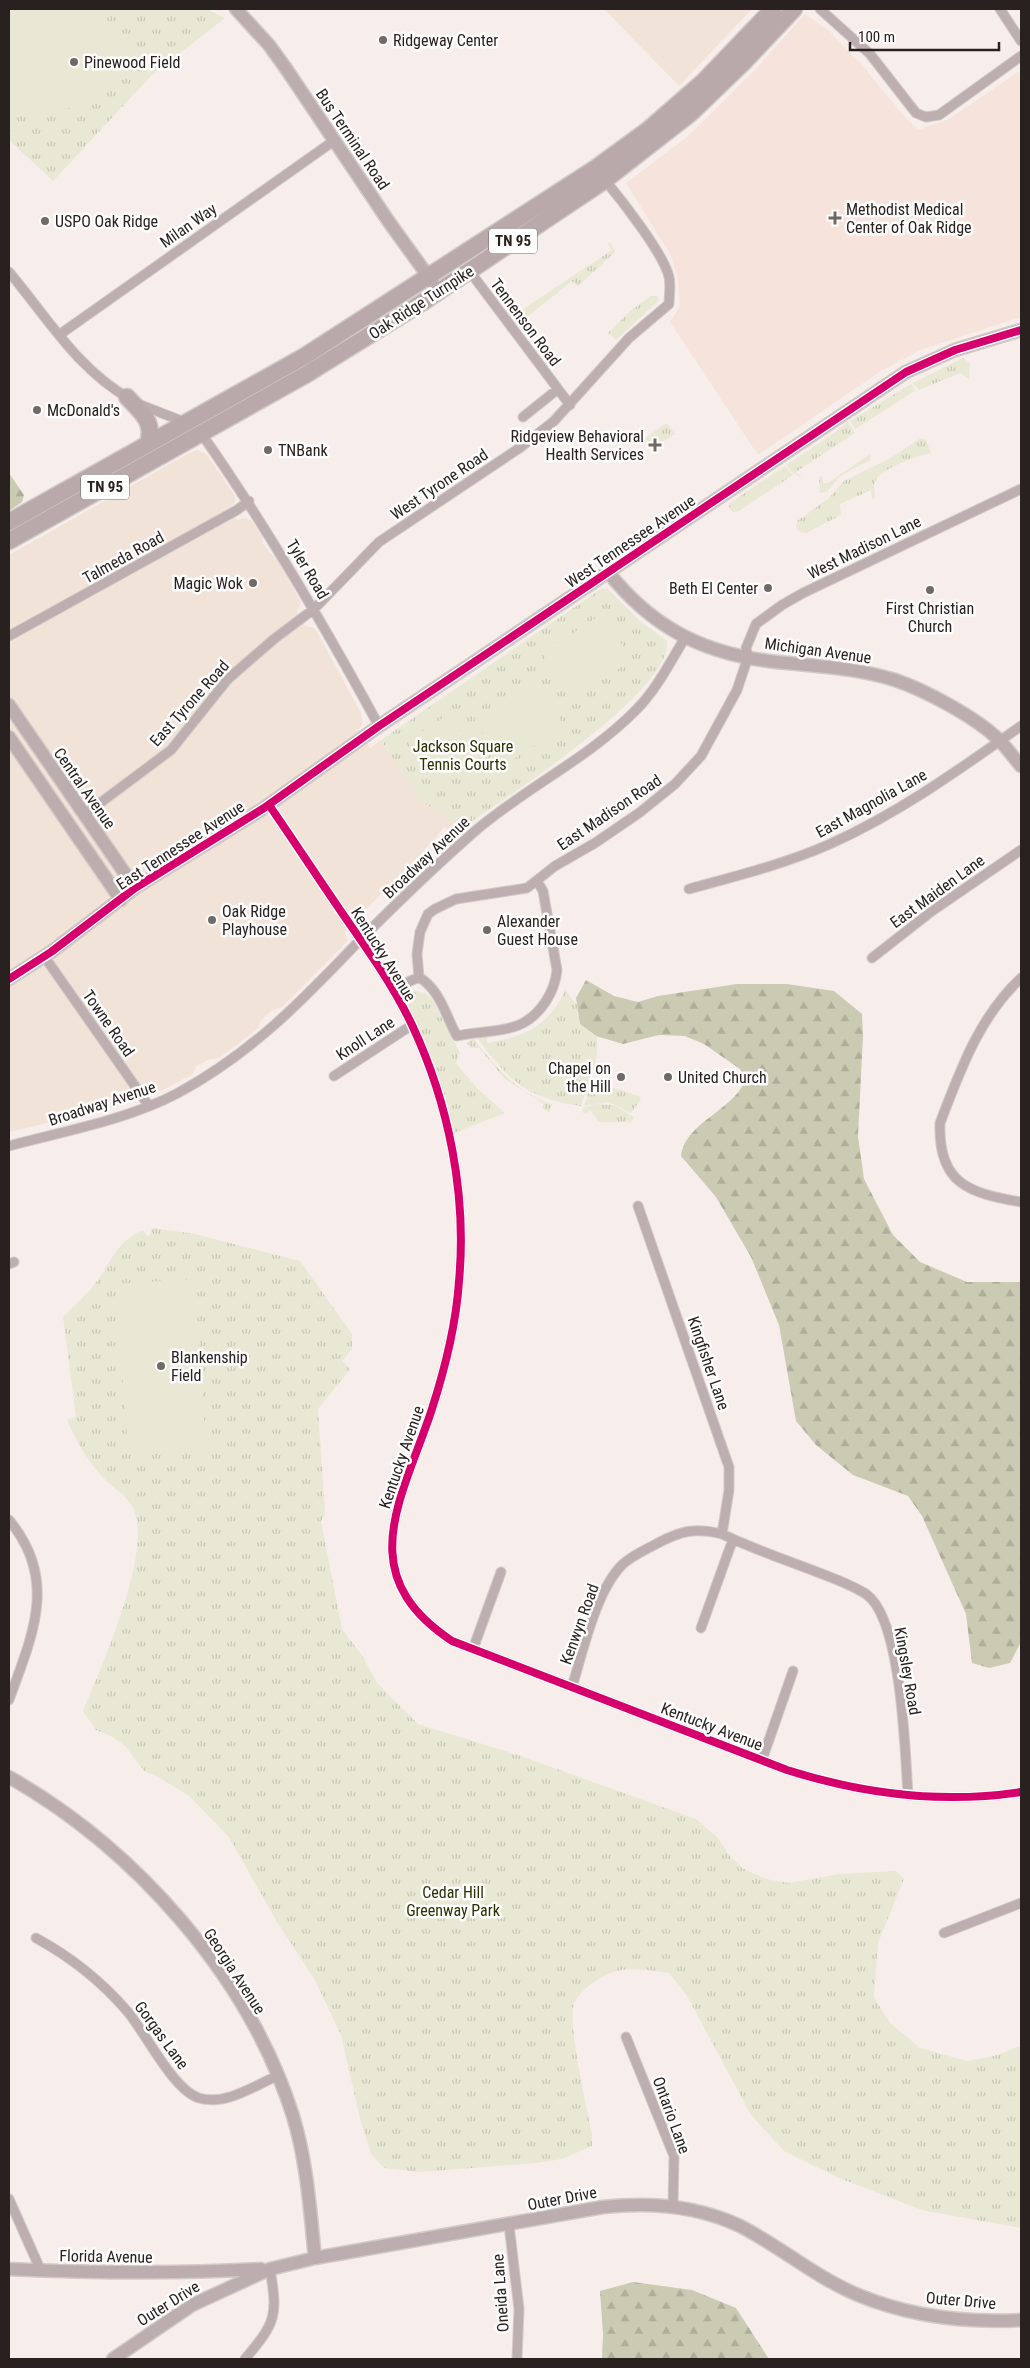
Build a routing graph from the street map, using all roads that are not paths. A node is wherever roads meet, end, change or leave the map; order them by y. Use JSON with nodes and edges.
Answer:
{"nodes":[{"id":1,"x":236,"y":9,"type":"edge"},
{"id":2,"x":773,"y":9,"type":"edge"},
{"id":3,"x":794,"y":9,"type":"edge"},
{"id":4,"x":820,"y":9,"type":"edge"},
{"id":5,"x":1000,"y":9,"type":"edge"},
{"id":6,"x":1021,"y":41,"type":"edge"},
{"id":7,"x":1021,"y":56,"type":"edge"},
{"id":8,"x":335,"y":140,"type":"junction"},
{"id":9,"x":600,"y":174,"type":"junction"},
{"id":10,"x":464,"y":264,"type":"junction"},
{"id":11,"x":9,"y":272,"type":"edge"},
{"id":12,"x":429,"y":277,"type":"junction"},
{"id":13,"x":439,"y":291,"type":"junction"},
{"id":14,"x":1021,"y":330,"type":"edge"},
{"id":15,"x":59,"y":335,"type":"junction"},
{"id":16,"x":558,"y":389,"type":"junction"},
{"id":17,"x":127,"y":398,"type":"junction"},
{"id":18,"x":570,"y":405,"type":"junction"},
{"id":19,"x":523,"y":417,"type":"dead end"},
{"id":20,"x":187,"y":423,"type":"junction"},
{"id":21,"x":201,"y":433,"type":"junction"},
{"id":22,"x":148,"y":443,"type":"junction"},
{"id":23,"x":1021,"y":489,"type":"edge"},
{"id":24,"x":249,"y":501,"type":"junction"},
{"id":25,"x":9,"y":522,"type":"edge"},
{"id":26,"x":9,"y":541,"type":"edge"},
{"id":27,"x":608,"y":572,"type":"junction"},
{"id":28,"x":314,"y":609,"type":"junction"},
{"id":29,"x":9,"y":636,"type":"edge"},
{"id":30,"x":684,"y":638,"type":"junction"},
{"id":31,"x":748,"y":657,"type":"junction"},
{"id":32,"x":11,"y":712,"type":"edge"},
{"id":33,"x":379,"y":726,"type":"junction"},
{"id":34,"x":1021,"y":726,"type":"edge"},
{"id":35,"x":9,"y":737,"type":"edge"},
{"id":36,"x":1000,"y":741,"type":"junction"},
{"id":37,"x":1021,"y":766,"type":"edge"},
{"id":38,"x":269,"y":805,"type":"junction"},
{"id":39,"x":84,"y":815,"type":"junction"},
{"id":40,"x":69,"y":825,"type":"junction"},
{"id":41,"x":1021,"y":850,"type":"edge"},
{"id":42,"x":116,"y":860,"type":"junction"},
{"id":43,"x":101,"y":871,"type":"junction"},
{"id":44,"x":537,"y":881,"type":"junction"},
{"id":45,"x":135,"y":888,"type":"junction"},
{"id":46,"x":689,"y":889,"type":"dead end"},
{"id":47,"x":121,"y":900,"type":"junction"},
{"id":48,"x":361,"y":940,"type":"junction"},
{"id":49,"x":44,"y":956,"type":"junction"},
{"id":50,"x":872,"y":958,"type":"dead end"},
{"id":51,"x":419,"y":977,"type":"junction"},
{"id":52,"x":1021,"y":978,"type":"edge"},
{"id":53,"x":9,"y":979,"type":"edge"},
{"id":54,"x":393,"y":989,"type":"junction"},
{"id":55,"x":412,"y":1026,"type":"junction"},
{"id":56,"x":334,"y":1076,"type":"dead end"},
{"id":57,"x":149,"y":1106,"type":"junction"},
{"id":58,"x":9,"y":1146,"type":"edge"},
{"id":59,"x":1021,"y":1202,"type":"edge"},
{"id":60,"x":638,"y":1206,"type":"dead end"},
{"id":61,"x":9,"y":1520,"type":"edge"},
{"id":62,"x":722,"y":1534,"type":"junction"},
{"id":63,"x":732,"y":1539,"type":"junction"},
{"id":64,"x":501,"y":1572,"type":"dead end"},
{"id":65,"x":701,"y":1628,"type":"dead end"},
{"id":66,"x":473,"y":1649,"type":"junction"},
{"id":67,"x":793,"y":1671,"type":"dead end"},
{"id":68,"x":572,"y":1687,"type":"junction"},
{"id":69,"x":9,"y":1700,"type":"edge"},
{"id":70,"x":762,"y":1760,"type":"junction"},
{"id":71,"x":9,"y":1777,"type":"edge"},
{"id":72,"x":1021,"y":1792,"type":"edge"},
{"id":73,"x":908,"y":1795,"type":"junction"},
{"id":74,"x":1021,"y":1903,"type":"edge"},
{"id":75,"x":944,"y":1933,"type":"dead end"},
{"id":76,"x":36,"y":1938,"type":"dead end"},
{"id":77,"x":626,"y":2037,"type":"dead end"},
{"id":78,"x":278,"y":2076,"type":"junction"},
{"id":79,"x":9,"y":2198,"type":"edge"},
{"id":80,"x":673,"y":2206,"type":"junction"},
{"id":81,"x":509,"y":2225,"type":"junction"},
{"id":82,"x":315,"y":2258,"type":"junction"},
{"id":83,"x":9,"y":2269,"type":"edge"},
{"id":84,"x":270,"y":2269,"type":"junction"},
{"id":85,"x":41,"y":2271,"type":"junction"},
{"id":86,"x":202,"y":2273,"type":"junction"},
{"id":87,"x":211,"y":2295,"type":"junction"},
{"id":88,"x":1021,"y":2320,"type":"edge"},
{"id":89,"x":113,"y":2359,"type":"edge"},
{"id":90,"x":245,"y":2359,"type":"edge"},
{"id":91,"x":517,"y":2359,"type":"edge"}],
"edges":[{"from":1,"to":8,"type":"street","name":"Bus Terminal Road"},
{"from":2,"to":9,"type":"highway","name":"Oak Ridge Turnpike","number":"TN 95"},
{"from":3,"to":9,"type":"highway","name":"Oak Ridge Turnpike","number":"TN 95"},
{"from":4,"to":7,"type":"street"},
{"from":5,"to":6,"type":"street"},
{"from":8,"to":12,"type":"street","name":"Bus Terminal Road"},
{"from":8,"to":15,"type":"street","name":"Milan Way"},
{"from":9,"to":10,"type":"highway","name":"Oak Ridge Turnpike","number":"TN 95"},
{"from":9,"to":18,"type":"street","name":"West Tyrone Road"},
{"from":10,"to":12,"type":"highway","name":"Oak Ridge Turnpike","number":"TN 95"},
{"from":10,"to":13,"type":"highway","name":"Oak Ridge Turnpike","number":"TN 95"},
{"from":10,"to":16,"type":"street","name":"Tennenson Road"},
{"from":11,"to":15,"type":"street"},
{"from":12,"to":13,"type":"street","name":"Bus Terminal Road"},
{"from":12,"to":20,"type":"highway","name":"Oak Ridge Turnpike","number":"TN 95"},
{"from":13,"to":21,"type":"highway","name":"Oak Ridge Turnpike","number":"TN 95"},
{"from":14,"to":27,"type":"street","name":"West Tennessee Avenue"},
{"from":15,"to":17,"type":"street"},
{"from":16,"to":18,"type":"street","name":"Tennenson Road"},
{"from":16,"to":19,"type":"street"},
{"from":17,"to":20,"type":"street"},
{"from":17,"to":22,"type":"highway"},
{"from":18,"to":28,"type":"street","name":"West Tyrone Road"},
{"from":20,"to":21,"type":"highway"},
{"from":20,"to":22,"type":"highway","name":"Oak Ridge Turnpike","number":"TN 95"},
{"from":21,"to":24,"type":"street","name":"Tyler Road"},
{"from":21,"to":26,"type":"highway","name":"Oak Ridge Turnpike","number":"TN 95"},
{"from":22,"to":25,"type":"highway","name":"Oak Ridge Turnpike","number":"TN 95"},
{"from":23,"to":31,"type":"street","name":"West Madison Lane"},
{"from":24,"to":28,"type":"street","name":"Tyler Road"},
{"from":24,"to":29,"type":"street","name":"Talmeda Road"},
{"from":27,"to":30,"type":"street","name":"Michigan Avenue"},
{"from":27,"to":33,"type":"street","name":"West Tennessee Avenue"},
{"from":28,"to":33,"type":"street","name":"Tyler Road"},
{"from":28,"to":39,"type":"street","name":"East Tyrone Road"},
{"from":30,"to":31,"type":"street","name":"Michigan Avenue"},
{"from":30,"to":48,"type":"street","name":"Broadway Avenue"},
{"from":31,"to":36,"type":"street","name":"Michigan Avenue"},
{"from":31,"to":44,"type":"street","name":"East Madison Road"},
{"from":32,"to":39,"type":"street","name":"Central Avenue"},
{"from":33,"to":38,"type":"street","name":"West Tennessee Avenue"},
{"from":34,"to":36,"type":"street","name":"East Magnolia Lane"},
{"from":35,"to":40,"type":"street","name":"Central Avenue"},
{"from":36,"to":37,"type":"street","name":"Michigan Avenue"},
{"from":36,"to":46,"type":"street","name":"East Magnolia Lane"},
{"from":38,"to":45,"type":"street","name":"East Tennessee Avenue"},
{"from":38,"to":48,"type":"street","name":"Kentucky Avenue"},
{"from":39,"to":40,"type":"street"},
{"from":39,"to":42,"type":"street","name":"Central Avenue"},
{"from":40,"to":43,"type":"street","name":"Central Avenue"},
{"from":41,"to":50,"type":"street","name":"East Maiden Lane"},
{"from":42,"to":43,"type":"street"},
{"from":42,"to":45,"type":"street","name":"Central Avenue"},
{"from":43,"to":47,"type":"street","name":"Central Avenue"},
{"from":44,"to":51,"type":"street","name":"East Madison Road"},
{"from":44,"to":51,"type":"street"},
{"from":45,"to":47,"type":"street","name":"East Tennessee Avenue"},
{"from":47,"to":49,"type":"street","name":"East Tennessee Avenue"},
{"from":48,"to":54,"type":"street","name":"Kentucky Avenue"},
{"from":48,"to":57,"type":"street","name":"Broadway Avenue"},
{"from":49,"to":53,"type":"street","name":"East Tennessee Avenue"},
{"from":49,"to":57,"type":"street","name":"Towne Road"},
{"from":51,"to":54,"type":"street"},
{"from":52,"to":59,"type":"street"},
{"from":54,"to":55,"type":"street","name":"Kentucky Avenue"},
{"from":55,"to":56,"type":"street","name":"Knoll Lane"},
{"from":55,"to":66,"type":"street","name":"Kentucky Avenue"},
{"from":57,"to":58,"type":"street","name":"Broadway Avenue"},
{"from":60,"to":62,"type":"street","name":"Kingfisher Lane"},
{"from":61,"to":69,"type":"street"},
{"from":62,"to":63,"type":"street","name":"Kingsley Road"},
{"from":62,"to":68,"type":"street","name":"Kenwyn Road"},
{"from":63,"to":65,"type":"street"},
{"from":63,"to":73,"type":"street","name":"Kingsley Road"},
{"from":64,"to":66,"type":"street"},
{"from":66,"to":68,"type":"street","name":"Kentucky Avenue"},
{"from":67,"to":70,"type":"street"},
{"from":68,"to":70,"type":"street","name":"Kentucky Avenue"},
{"from":70,"to":73,"type":"street","name":"Kentucky Avenue"},
{"from":71,"to":78,"type":"street","name":"Georgia Avenue"},
{"from":72,"to":73,"type":"street","name":"Kentucky Avenue"},
{"from":74,"to":75,"type":"street"},
{"from":76,"to":78,"type":"street","name":"Gorgas Lane"},
{"from":77,"to":80,"type":"street","name":"Ontario Lane"},
{"from":78,"to":82,"type":"street","name":"Georgia Avenue"},
{"from":79,"to":85,"type":"street"},
{"from":80,"to":81,"type":"street","name":"Outer Drive"},
{"from":80,"to":88,"type":"street","name":"Outer Drive"},
{"from":81,"to":82,"type":"street","name":"Outer Drive"},
{"from":81,"to":91,"type":"street","name":"Oneida Lane"},
{"from":82,"to":84,"type":"street","name":"Outer Drive"},
{"from":83,"to":85,"type":"street","name":"Florida Avenue"},
{"from":84,"to":86,"type":"street","name":"Florida Avenue"},
{"from":84,"to":87,"type":"street","name":"Outer Drive"},
{"from":84,"to":90,"type":"street"},
{"from":85,"to":86,"type":"street","name":"Florida Avenue"},
{"from":86,"to":87,"type":"street"},
{"from":87,"to":89,"type":"street","name":"Outer Drive"}]}
